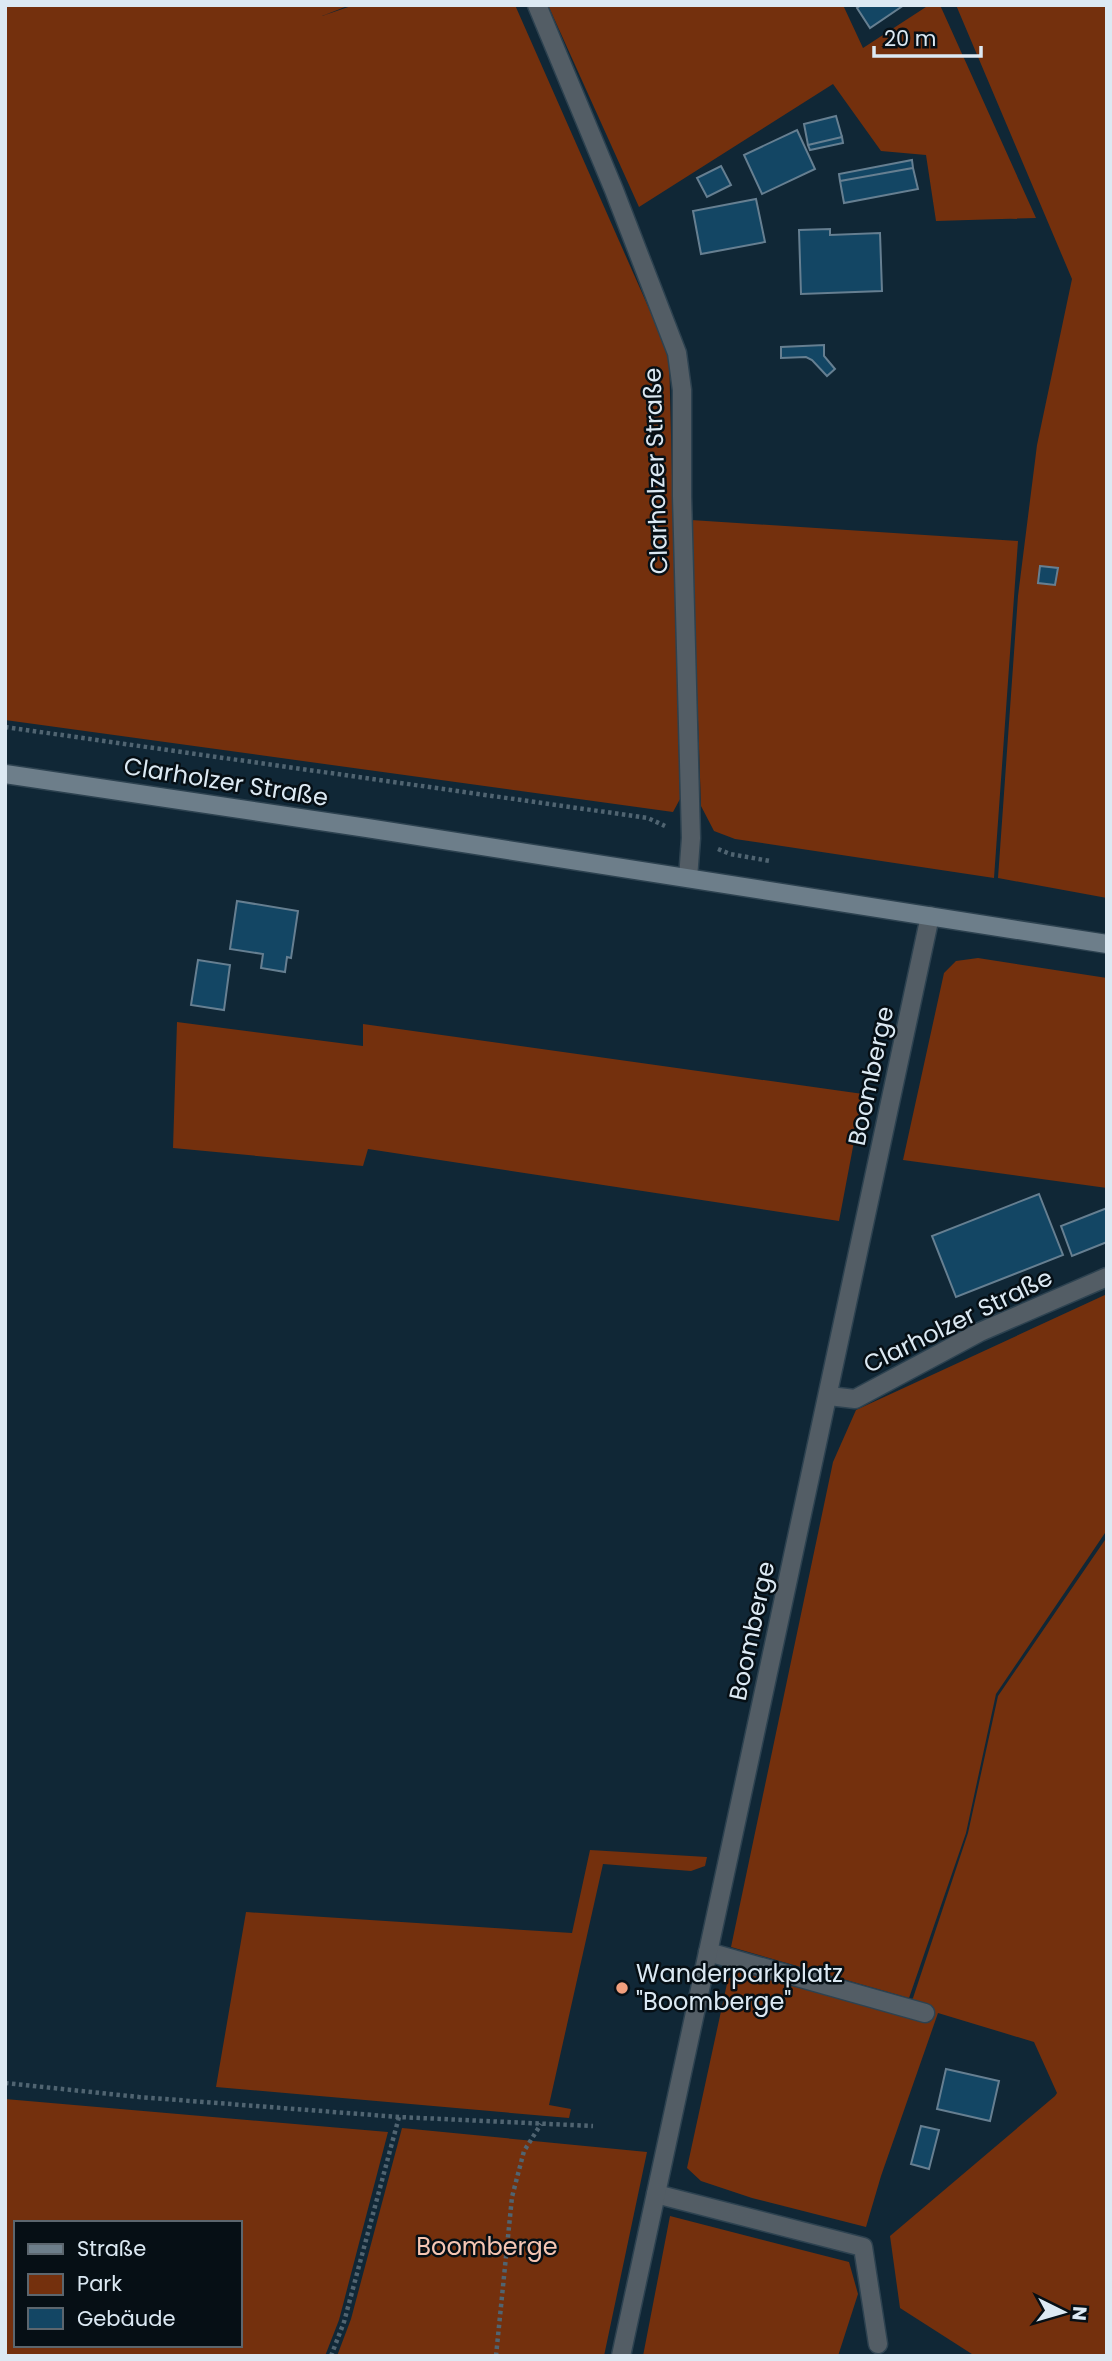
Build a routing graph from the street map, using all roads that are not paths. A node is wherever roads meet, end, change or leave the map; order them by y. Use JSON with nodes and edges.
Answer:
{"nodes":[{"id":1,"x":537,"y":5,"type":"edge"},
{"id":2,"x":5,"y":774,"type":"edge"},
{"id":3,"x":688,"y":878,"type":"junction"},
{"id":4,"x":930,"y":916,"type":"junction"},
{"id":5,"x":1107,"y":944,"type":"edge"},
{"id":6,"x":1107,"y":1277,"type":"edge"},
{"id":7,"x":829,"y":1396,"type":"junction"},
{"id":8,"x":708,"y":1952,"type":"junction"},
{"id":9,"x":925,"y":2013,"type":"dead end"},
{"id":10,"x":656,"y":2193,"type":"junction"},
{"id":11,"x":878,"y":2344,"type":"dead end"},
{"id":12,"x":621,"y":2356,"type":"edge"}],
"edges":[{"from":1,"to":3,"type":"street","name":"Clarholzer Straße"},
{"from":2,"to":3,"type":"street","name":"Clarholzer Straße"},
{"from":3,"to":4,"type":"street","name":"Clarholzer Straße"},
{"from":4,"to":5,"type":"street","name":"Clarholzer Straße"},
{"from":4,"to":7,"type":"street","name":"Boomberge"},
{"from":6,"to":7,"type":"street","name":"Clarholzer Straße"},
{"from":7,"to":8,"type":"street","name":"Boomberge"},
{"from":8,"to":9,"type":"street"},
{"from":8,"to":10,"type":"street","name":"Boomberge"},
{"from":10,"to":11,"type":"street"},
{"from":10,"to":12,"type":"street","name":"Boomberge"}]}
